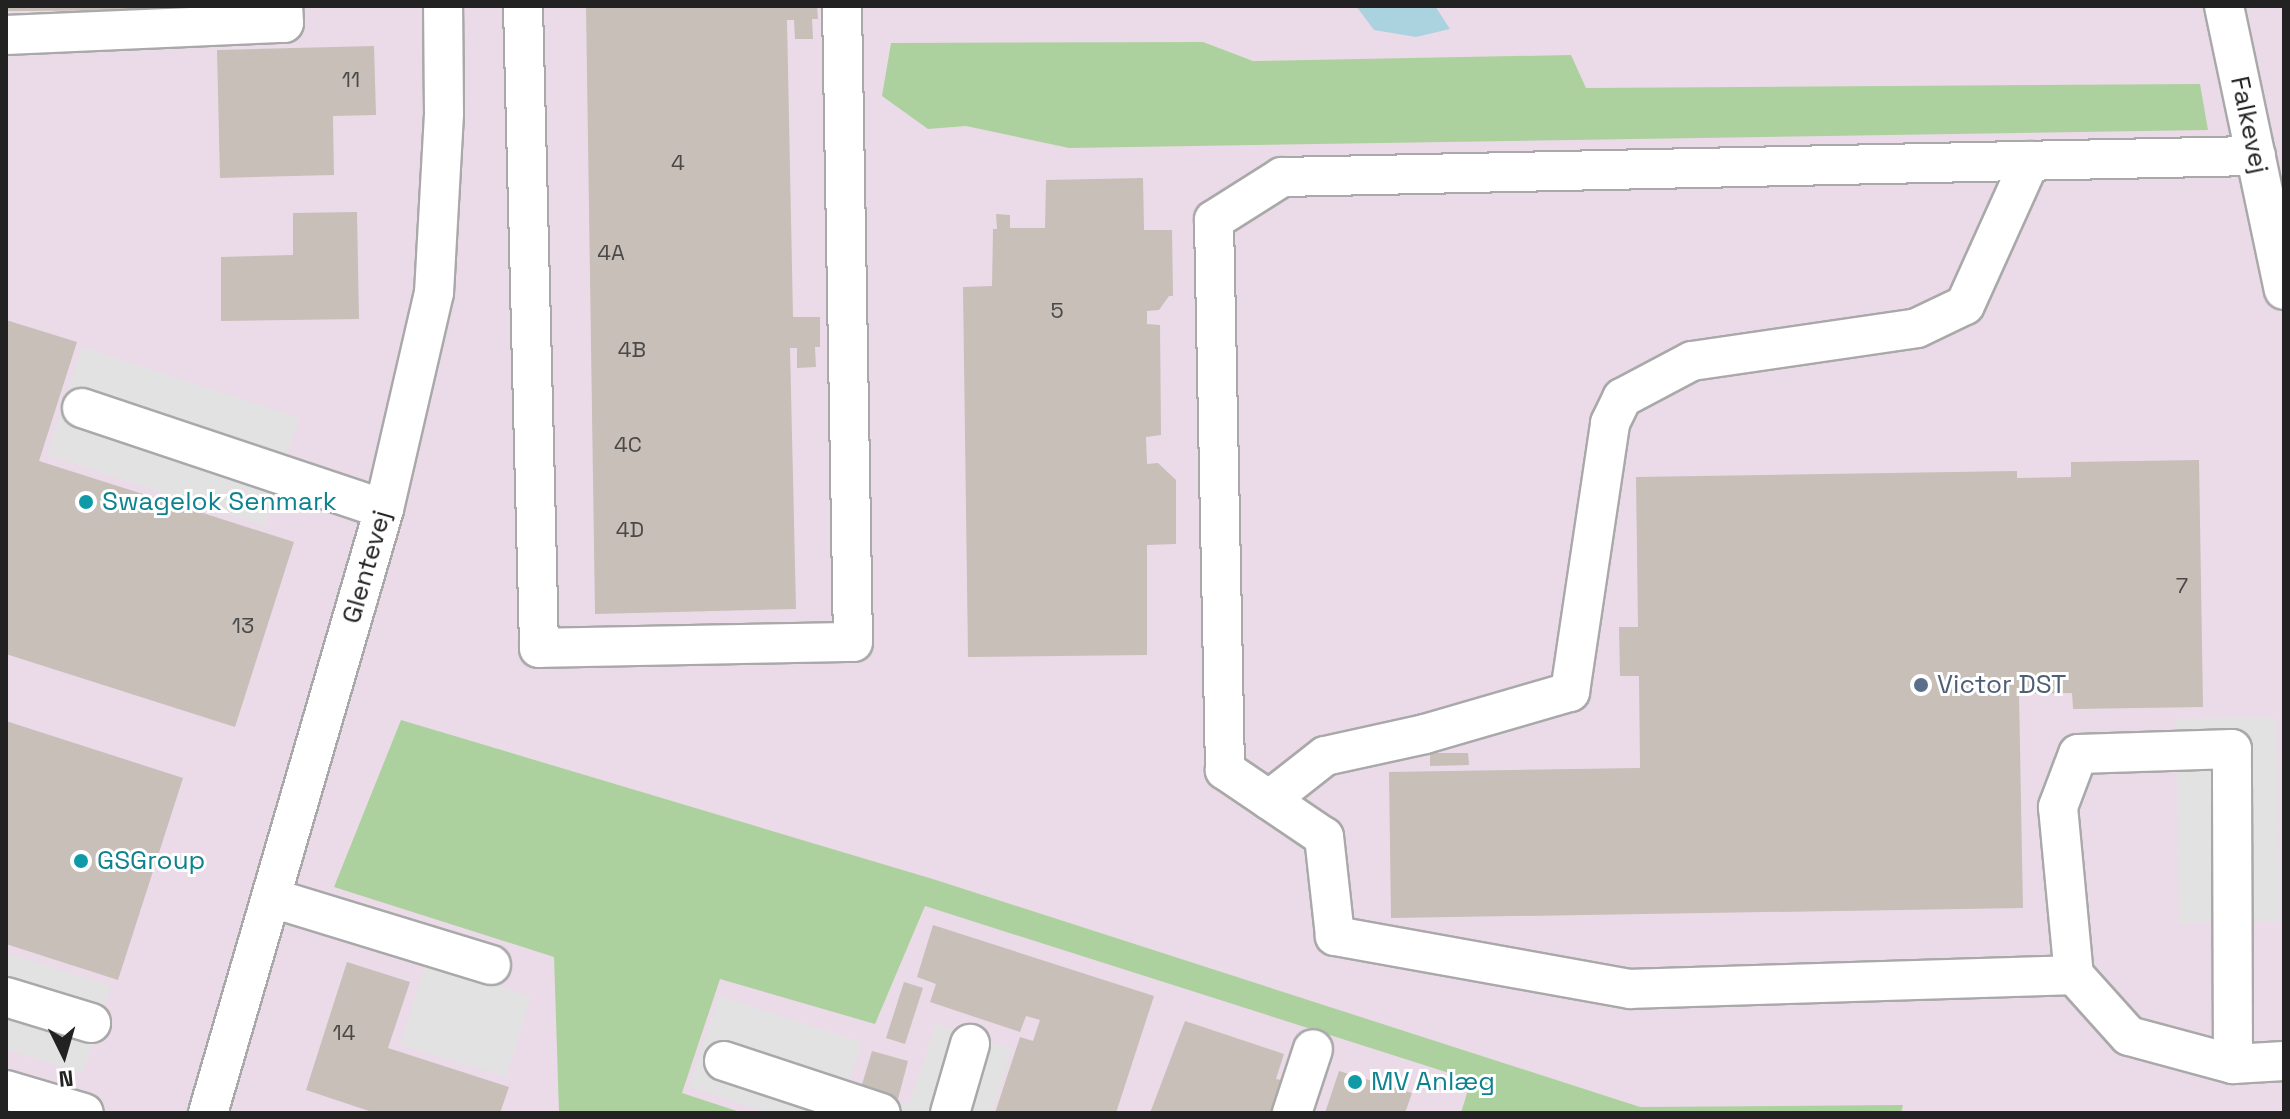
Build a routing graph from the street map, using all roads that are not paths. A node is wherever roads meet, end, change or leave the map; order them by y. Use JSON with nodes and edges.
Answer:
{"nodes":[{"id":1,"x":283,"y":6,"type":"edge"},
{"id":2,"x":443,"y":6,"type":"edge"},
{"id":3,"x":523,"y":6,"type":"edge"},
{"id":4,"x":842,"y":6,"type":"edge"},
{"id":5,"x":2224,"y":6,"type":"edge"},
{"id":6,"x":6,"y":35,"type":"edge"},
{"id":7,"x":2256,"y":156,"type":"junction"},
{"id":8,"x":2030,"y":161,"type":"junction"},
{"id":9,"x":2274,"y":197,"type":"edge"},
{"id":10,"x":2284,"y":290,"type":"edge"},
{"id":11,"x":82,"y":408,"type":"dead end"},
{"id":12,"x":384,"y":509,"type":"junction"},
{"id":13,"x":1269,"y":800,"type":"junction"},
{"id":14,"x":272,"y":898,"type":"junction"},
{"id":15,"x":491,"y":965,"type":"dead end"},
{"id":16,"x":2074,"y":975,"type":"junction"},
{"id":17,"x":6,"y":997,"type":"edge"},
{"id":18,"x":91,"y":1023,"type":"dead end"},
{"id":19,"x":970,"y":1044,"type":"dead end"},
{"id":20,"x":1313,"y":1049,"type":"dead end"},
{"id":21,"x":724,"y":1061,"type":"dead end"},
{"id":22,"x":2284,"y":1061,"type":"edge"},
{"id":23,"x":2233,"y":1064,"type":"junction"},
{"id":24,"x":6,"y":1090,"type":"edge"},
{"id":25,"x":84,"y":1113,"type":"edge"},
{"id":26,"x":208,"y":1113,"type":"edge"},
{"id":27,"x":881,"y":1113,"type":"edge"},
{"id":28,"x":950,"y":1113,"type":"edge"},
{"id":29,"x":1292,"y":1113,"type":"edge"}],
"edges":[{"from":1,"to":6,"type":"street"},
{"from":2,"to":12,"type":"street","name":"Glentevej"},
{"from":3,"to":4,"type":"street"},
{"from":5,"to":7,"type":"street","name":"Falkevej"},
{"from":7,"to":8,"type":"street"},
{"from":7,"to":9,"type":"street","name":"Falkevej"},
{"from":8,"to":13,"type":"street"},
{"from":8,"to":13,"type":"street"},
{"from":9,"to":10,"type":"street","name":"Falkevej"},
{"from":11,"to":12,"type":"street"},
{"from":12,"to":14,"type":"street","name":"Glentevej"},
{"from":13,"to":16,"type":"street"},
{"from":14,"to":15,"type":"street"},
{"from":14,"to":26,"type":"street","name":"Glentevej"},
{"from":16,"to":23,"type":"street"},
{"from":16,"to":23,"type":"street"},
{"from":17,"to":18,"type":"street"},
{"from":19,"to":28,"type":"street"},
{"from":20,"to":29,"type":"street"},
{"from":21,"to":27,"type":"street"},
{"from":22,"to":23,"type":"street"},
{"from":24,"to":25,"type":"street"}]}
